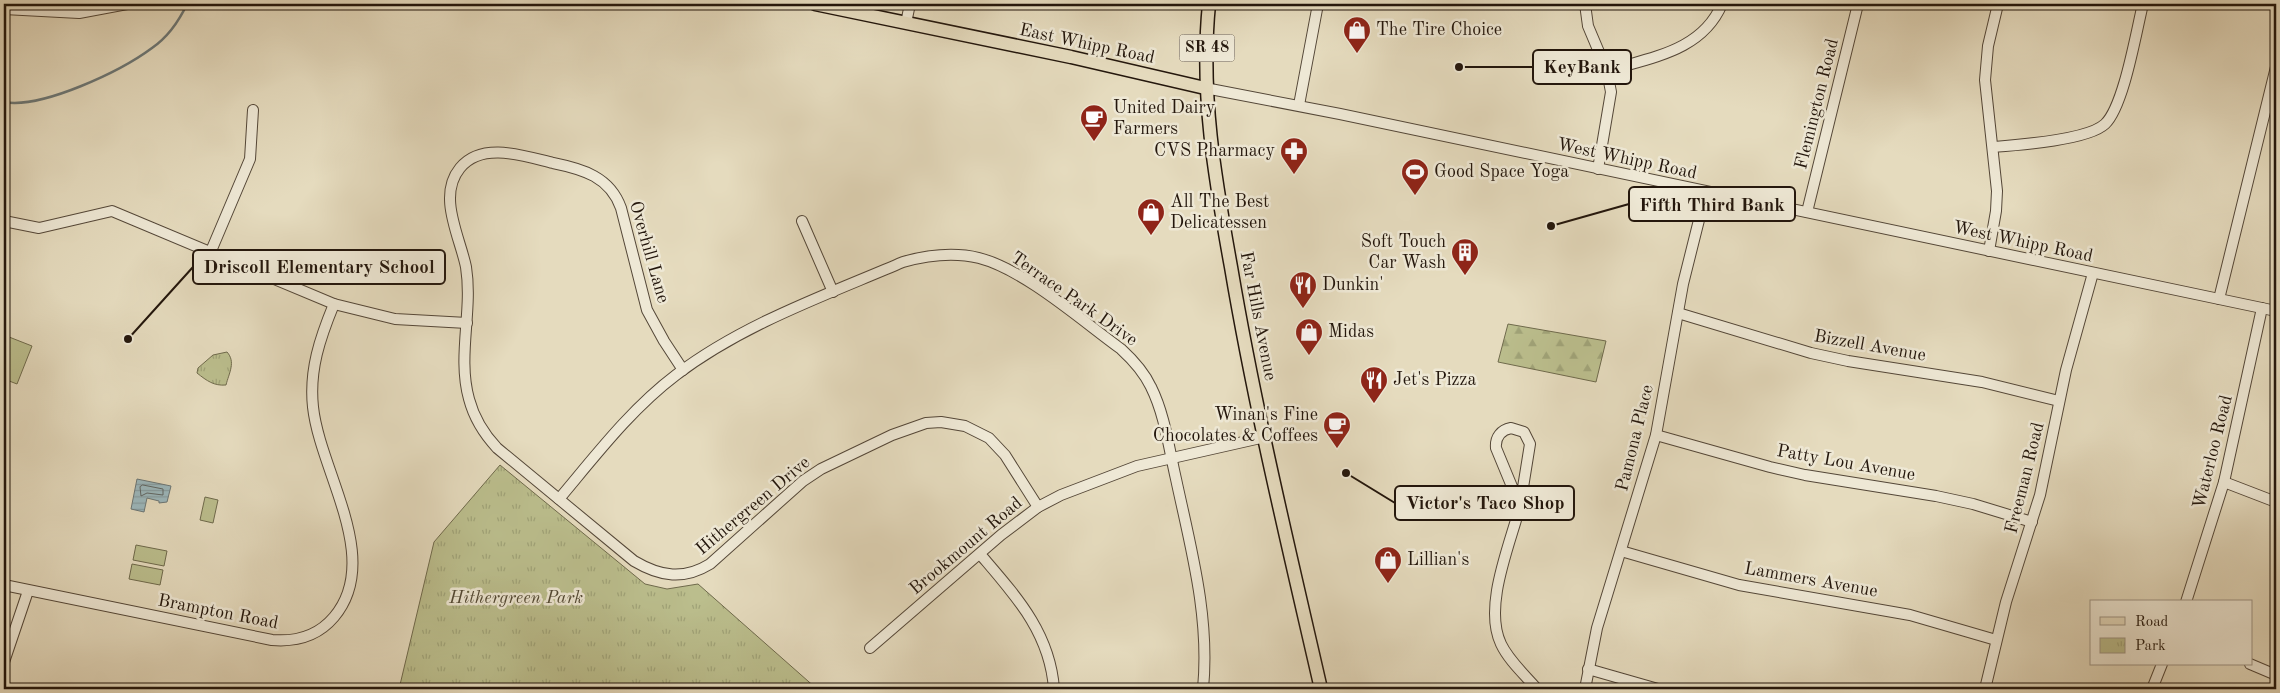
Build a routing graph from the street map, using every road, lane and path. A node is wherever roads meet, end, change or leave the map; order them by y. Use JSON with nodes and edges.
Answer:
{"nodes":[{"id":1,"x":127,"y":4,"type":"edge"},
{"id":2,"x":815,"y":4,"type":"edge"},
{"id":3,"x":910,"y":4,"type":"edge"},
{"id":4,"x":1209,"y":4,"type":"edge"},
{"id":5,"x":1318,"y":4,"type":"edge"},
{"id":6,"x":1586,"y":4,"type":"edge"},
{"id":7,"x":1722,"y":4,"type":"edge"},
{"id":8,"x":1858,"y":4,"type":"edge"},
{"id":9,"x":1998,"y":4,"type":"edge"},
{"id":10,"x":2142,"y":4,"type":"edge"},
{"id":11,"x":4,"y":9,"type":"edge"},
{"id":12,"x":906,"y":22,"type":"junction"},
{"id":13,"x":2276,"y":67,"type":"edge"},
{"id":14,"x":1608,"y":71,"type":"junction"},
{"id":15,"x":1205,"y":88,"type":"junction"},
{"id":16,"x":1299,"y":105,"type":"junction"},
{"id":17,"x":254,"y":110,"type":"dead end"},
{"id":18,"x":1994,"y":147,"type":"junction"},
{"id":19,"x":1598,"y":169,"type":"junction"},
{"id":20,"x":1706,"y":192,"type":"junction"},
{"id":21,"x":1807,"y":212,"type":"junction"},
{"id":22,"x":4,"y":221,"type":"edge"},
{"id":23,"x":802,"y":221,"type":"dead end"},
{"id":24,"x":211,"y":251,"type":"junction"},
{"id":25,"x":1989,"y":251,"type":"junction"},
{"id":26,"x":2093,"y":273,"type":"junction"},
{"id":27,"x":833,"y":292,"type":"junction"},
{"id":28,"x":2219,"y":299,"type":"junction"},
{"id":29,"x":334,"y":304,"type":"junction"},
{"id":30,"x":2262,"y":308,"type":"junction"},
{"id":31,"x":2276,"y":311,"type":"edge"},
{"id":32,"x":1678,"y":313,"type":"junction"},
{"id":33,"x":467,"y":323,"type":"junction"},
{"id":34,"x":683,"y":370,"type":"junction"},
{"id":35,"x":2059,"y":401,"type":"junction"},
{"id":36,"x":1656,"y":435,"type":"junction"},
{"id":37,"x":1265,"y":437,"type":"junction"},
{"id":38,"x":1171,"y":458,"type":"junction"},
{"id":39,"x":2224,"y":482,"type":"junction"},
{"id":40,"x":559,"y":499,"type":"junction"},
{"id":41,"x":2276,"y":502,"type":"edge"},
{"id":42,"x":1520,"y":506,"type":"junction"},
{"id":43,"x":1038,"y":507,"type":"junction"},
{"id":44,"x":2032,"y":522,"type":"junction"},
{"id":45,"x":1620,"y":551,"type":"junction"},
{"id":46,"x":980,"y":554,"type":"junction"},
{"id":47,"x":4,"y":586,"type":"edge"},
{"id":48,"x":28,"y":591,"type":"junction"},
{"id":49,"x":2187,"y":600,"type":"edge"},
{"id":50,"x":1996,"y":640,"type":"junction"},
{"id":51,"x":870,"y":648,"type":"dead end"},
{"id":52,"x":4,"y":662,"type":"edge"},
{"id":53,"x":2252,"y":665,"type":"edge"},
{"id":54,"x":2161,"y":666,"type":"edge"},
{"id":55,"x":1588,"y":669,"type":"junction"},
{"id":56,"x":2276,"y":675,"type":"edge"},
{"id":57,"x":1054,"y":689,"type":"edge"},
{"id":58,"x":1203,"y":689,"type":"edge"},
{"id":59,"x":1321,"y":689,"type":"edge"},
{"id":60,"x":1537,"y":689,"type":"edge"},
{"id":61,"x":1585,"y":689,"type":"edge"},
{"id":62,"x":1658,"y":689,"type":"edge"},
{"id":63,"x":1985,"y":689,"type":"edge"},
{"id":64,"x":2152,"y":689,"type":"edge"}],
"edges":[{"from":1,"to":11,"type":"street"},
{"from":2,"to":12,"type":"main road","name":"East Whipp Road"},
{"from":3,"to":12,"type":"street"},
{"from":4,"to":15,"type":"main road","name":"Far Hills Avenue","number":"SR 48"},
{"from":5,"to":16,"type":"street"},
{"from":6,"to":14,"type":"street"},
{"from":7,"to":14,"type":"street"},
{"from":8,"to":21,"type":"street","name":"Flemington Road"},
{"from":9,"to":18,"type":"street"},
{"from":10,"to":18,"type":"street"},
{"from":12,"to":15,"type":"main road","name":"East Whipp Road"},
{"from":13,"to":28,"type":"street"},
{"from":14,"to":19,"type":"street"},
{"from":15,"to":16,"type":"street","name":"West Whipp Road"},
{"from":15,"to":37,"type":"main road","name":"Far Hills Avenue","number":"SR 48"},
{"from":16,"to":19,"type":"street","name":"West Whipp Road"},
{"from":17,"to":24,"type":"street"},
{"from":18,"to":25,"type":"street"},
{"from":19,"to":20,"type":"street","name":"West Whipp Road"},
{"from":20,"to":21,"type":"street","name":"West Whipp Road"},
{"from":20,"to":32,"type":"street","name":"Pamona Place"},
{"from":21,"to":25,"type":"street","name":"West Whipp Road"},
{"from":22,"to":24,"type":"street"},
{"from":23,"to":27,"type":"street"},
{"from":24,"to":29,"type":"street"},
{"from":25,"to":26,"type":"street","name":"West Whipp Road"},
{"from":26,"to":28,"type":"street","name":"West Whipp Road"},
{"from":26,"to":35,"type":"street","name":"Freeman Road"},
{"from":27,"to":34,"type":"street","name":"Terrace Park Drive"},
{"from":27,"to":38,"type":"street","name":"Terrace Park Drive"},
{"from":28,"to":30,"type":"street","name":"West Whipp Road"},
{"from":29,"to":33,"type":"street"},
{"from":29,"to":48,"type":"street","name":"Brampton Road"},
{"from":30,"to":31,"type":"street","name":"West Whipp Road"},
{"from":30,"to":39,"type":"street","name":"Waterloo Road"},
{"from":32,"to":35,"type":"street","name":"Bizzell Avenue"},
{"from":32,"to":36,"type":"street","name":"Pamona Place"},
{"from":33,"to":34,"type":"street","name":"Overhill Lane"},
{"from":33,"to":40,"type":"street","name":"Hithergreen Drive"},
{"from":34,"to":40,"type":"street","name":"Terrace Park Drive"},
{"from":35,"to":44,"type":"street","name":"Freeman Road"},
{"from":36,"to":44,"type":"street","name":"Patty Lou Avenue"},
{"from":36,"to":45,"type":"street","name":"Pamona Place"},
{"from":37,"to":38,"type":"street","name":"Brookmount Road"},
{"from":37,"to":59,"type":"main road","name":"Far Hills Avenue","number":"SR 48"},
{"from":38,"to":43,"type":"street","name":"Brookmount Road"},
{"from":38,"to":58,"type":"street","name":"Terrace Park Drive"},
{"from":39,"to":41,"type":"street"},
{"from":39,"to":49,"type":"street","name":"Waterloo Road"},
{"from":40,"to":43,"type":"street","name":"Hithergreen Drive"},
{"from":42,"to":42,"type":"street"},
{"from":42,"to":60,"type":"street"},
{"from":43,"to":46,"type":"street","name":"Brookmount Road"},
{"from":44,"to":50,"type":"street","name":"Freeman Road"},
{"from":45,"to":50,"type":"street","name":"Lammers Avenue"},
{"from":45,"to":55,"type":"street","name":"Pamona Place"},
{"from":46,"to":51,"type":"street","name":"Brookmount Road"},
{"from":46,"to":57,"type":"street"},
{"from":47,"to":48,"type":"street","name":"Brampton Road"},
{"from":48,"to":52,"type":"street"},
{"from":50,"to":63,"type":"street","name":"Freeman Road"},
{"from":53,"to":56,"type":"street"},
{"from":54,"to":64,"type":"street"},
{"from":55,"to":61,"type":"street","name":"Pamona Place"},
{"from":55,"to":62,"type":"street"}]}
